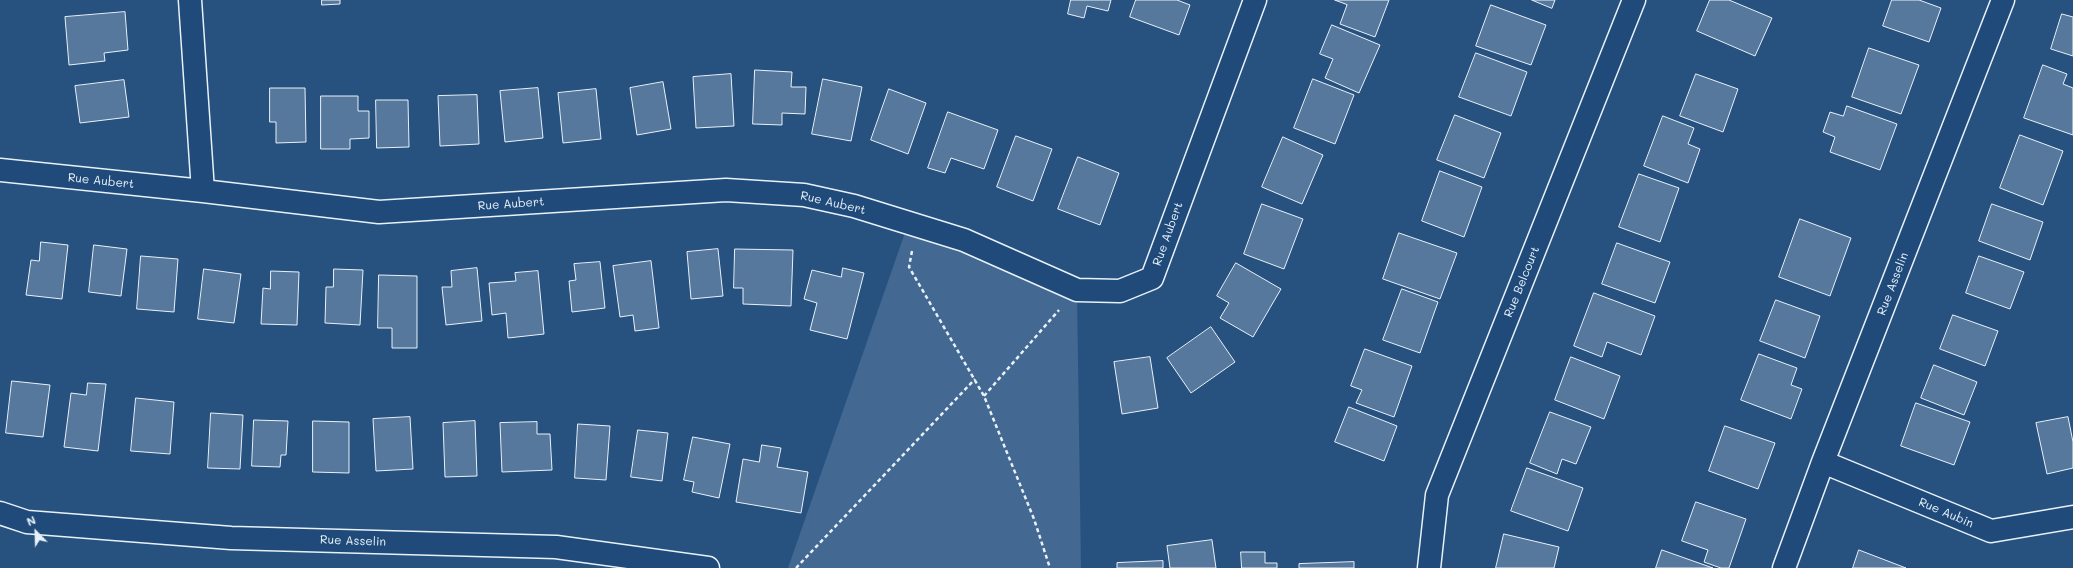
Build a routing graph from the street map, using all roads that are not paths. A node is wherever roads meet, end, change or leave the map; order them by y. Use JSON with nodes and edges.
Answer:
{"nodes":[{"id":1,"x":190,"y":0,"type":"edge"},
{"id":2,"x":1255,"y":0,"type":"edge"},
{"id":3,"x":1634,"y":0,"type":"edge"},
{"id":4,"x":2003,"y":0,"type":"edge"},
{"id":5,"x":0,"y":170,"type":"edge"},
{"id":6,"x":203,"y":191,"type":"junction"},
{"id":7,"x":1824,"y":462,"type":"junction"},
{"id":8,"x":0,"y":513,"type":"edge"},
{"id":9,"x":2073,"y":517,"type":"edge"},
{"id":10,"x":708,"y":568,"type":"edge"},
{"id":11,"x":1429,"y":568,"type":"edge"},
{"id":12,"x":1784,"y":568,"type":"edge"}],
"edges":[{"from":1,"to":6,"type":"street"},
{"from":2,"to":6,"type":"street","name":"Rue Aubert"},
{"from":3,"to":11,"type":"street","name":"Rue Belcourt"},
{"from":4,"to":7,"type":"street","name":"Rue Asselin"},
{"from":5,"to":6,"type":"street","name":"Rue Aubert"},
{"from":7,"to":9,"type":"street","name":"Rue Aubin"},
{"from":7,"to":12,"type":"street","name":"Rue Asselin"},
{"from":8,"to":10,"type":"street","name":"Rue Asselin"}]}
